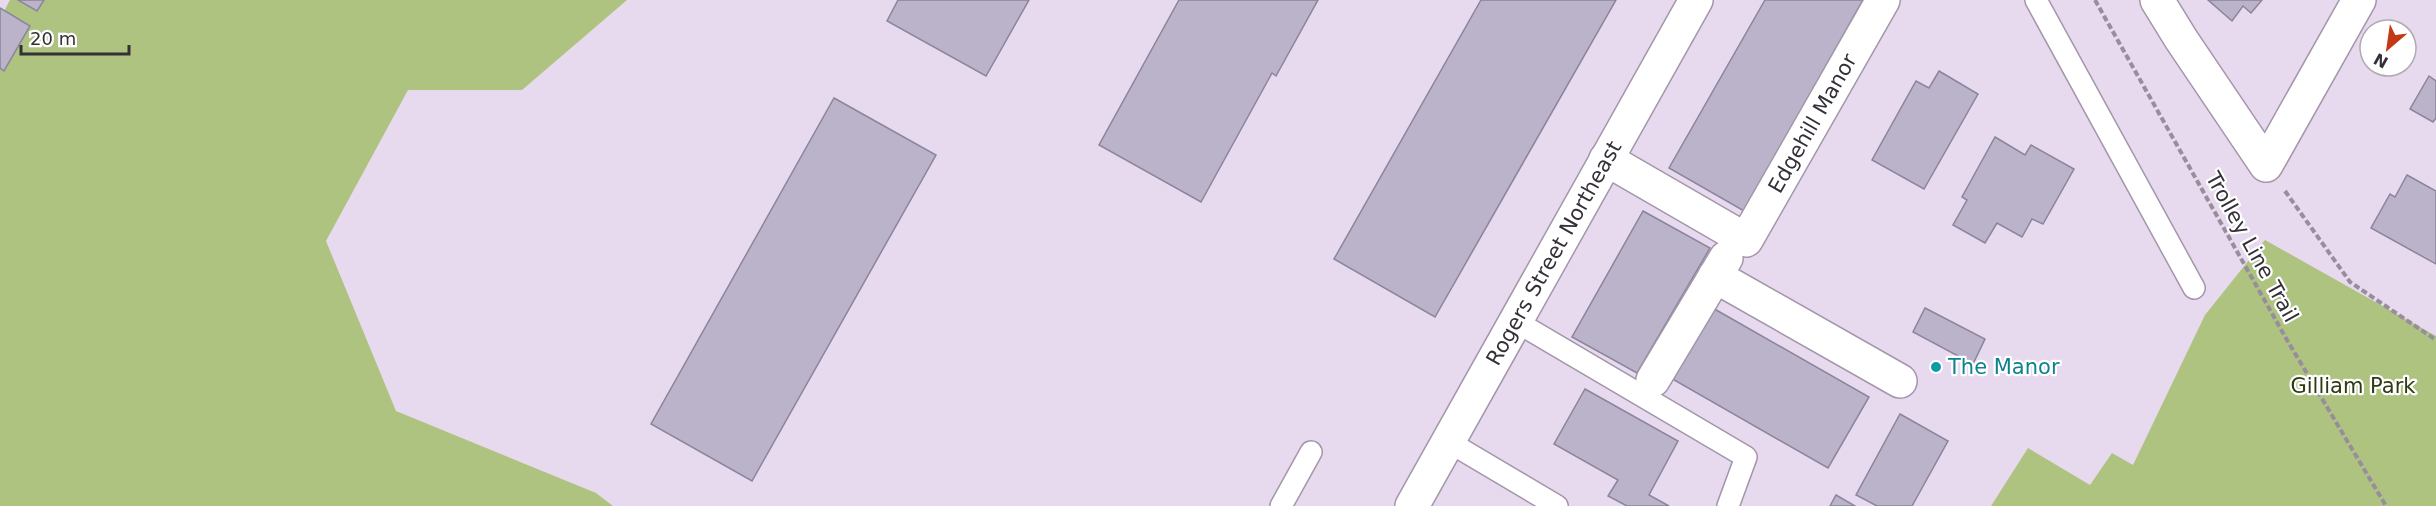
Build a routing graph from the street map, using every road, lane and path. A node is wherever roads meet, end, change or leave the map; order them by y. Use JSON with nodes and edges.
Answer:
{"nodes":[{"id":1,"x":1696,"y":0,"type":"edge"},
{"id":2,"x":1883,"y":0,"type":"edge"},
{"id":3,"x":2036,"y":0,"type":"edge"},
{"id":4,"x":2095,"y":0,"type":"edge"},
{"id":5,"x":2157,"y":0,"type":"edge"},
{"id":6,"x":2359,"y":0,"type":"edge"},
{"id":7,"x":1606,"y":159,"type":"junction"},
{"id":8,"x":2266,"y":165,"type":"junction"},
{"id":9,"x":1738,"y":236,"type":"junction"},
{"id":10,"x":1715,"y":276,"type":"junction"},
{"id":11,"x":2194,"y":288,"type":"dead end"},
{"id":12,"x":1515,"y":321,"type":"junction"},
{"id":13,"x":2436,"y":340,"type":"edge"},
{"id":14,"x":1653,"y":380,"type":"dead end"},
{"id":15,"x":1900,"y":381,"type":"dead end"},
{"id":16,"x":1449,"y":442,"type":"junction"},
{"id":17,"x":1311,"y":452,"type":"dead end"},
{"id":18,"x":1281,"y":506,"type":"edge"},
{"id":19,"x":1412,"y":506,"type":"edge"},
{"id":20,"x":1557,"y":506,"type":"edge"},
{"id":21,"x":1728,"y":506,"type":"edge"},
{"id":22,"x":2386,"y":506,"type":"edge"}],
"edges":[{"from":1,"to":7,"type":"street","name":"Rogers Street Northeast"},
{"from":2,"to":9,"type":"street","name":"Edgehill Manor"},
{"from":3,"to":11,"type":"lane"},
{"from":4,"to":22,"type":"path","name":"Trolley Line Trail"},
{"from":5,"to":8,"type":"street"},
{"from":6,"to":8,"type":"street"},
{"from":7,"to":9,"type":"street"},
{"from":7,"to":12,"type":"street","name":"Rogers Street Northeast"},
{"from":8,"to":13,"type":"path"},
{"from":9,"to":10,"type":"street","name":"Edgehill Manor"},
{"from":10,"to":14,"type":"street","name":"Edgehill Manor"},
{"from":10,"to":15,"type":"street"},
{"from":12,"to":16,"type":"street","name":"Rogers Street Northeast"},
{"from":12,"to":21,"type":"lane"},
{"from":16,"to":19,"type":"street","name":"Rogers Street Northeast"},
{"from":16,"to":20,"type":"lane"},
{"from":17,"to":18,"type":"lane"}]}
